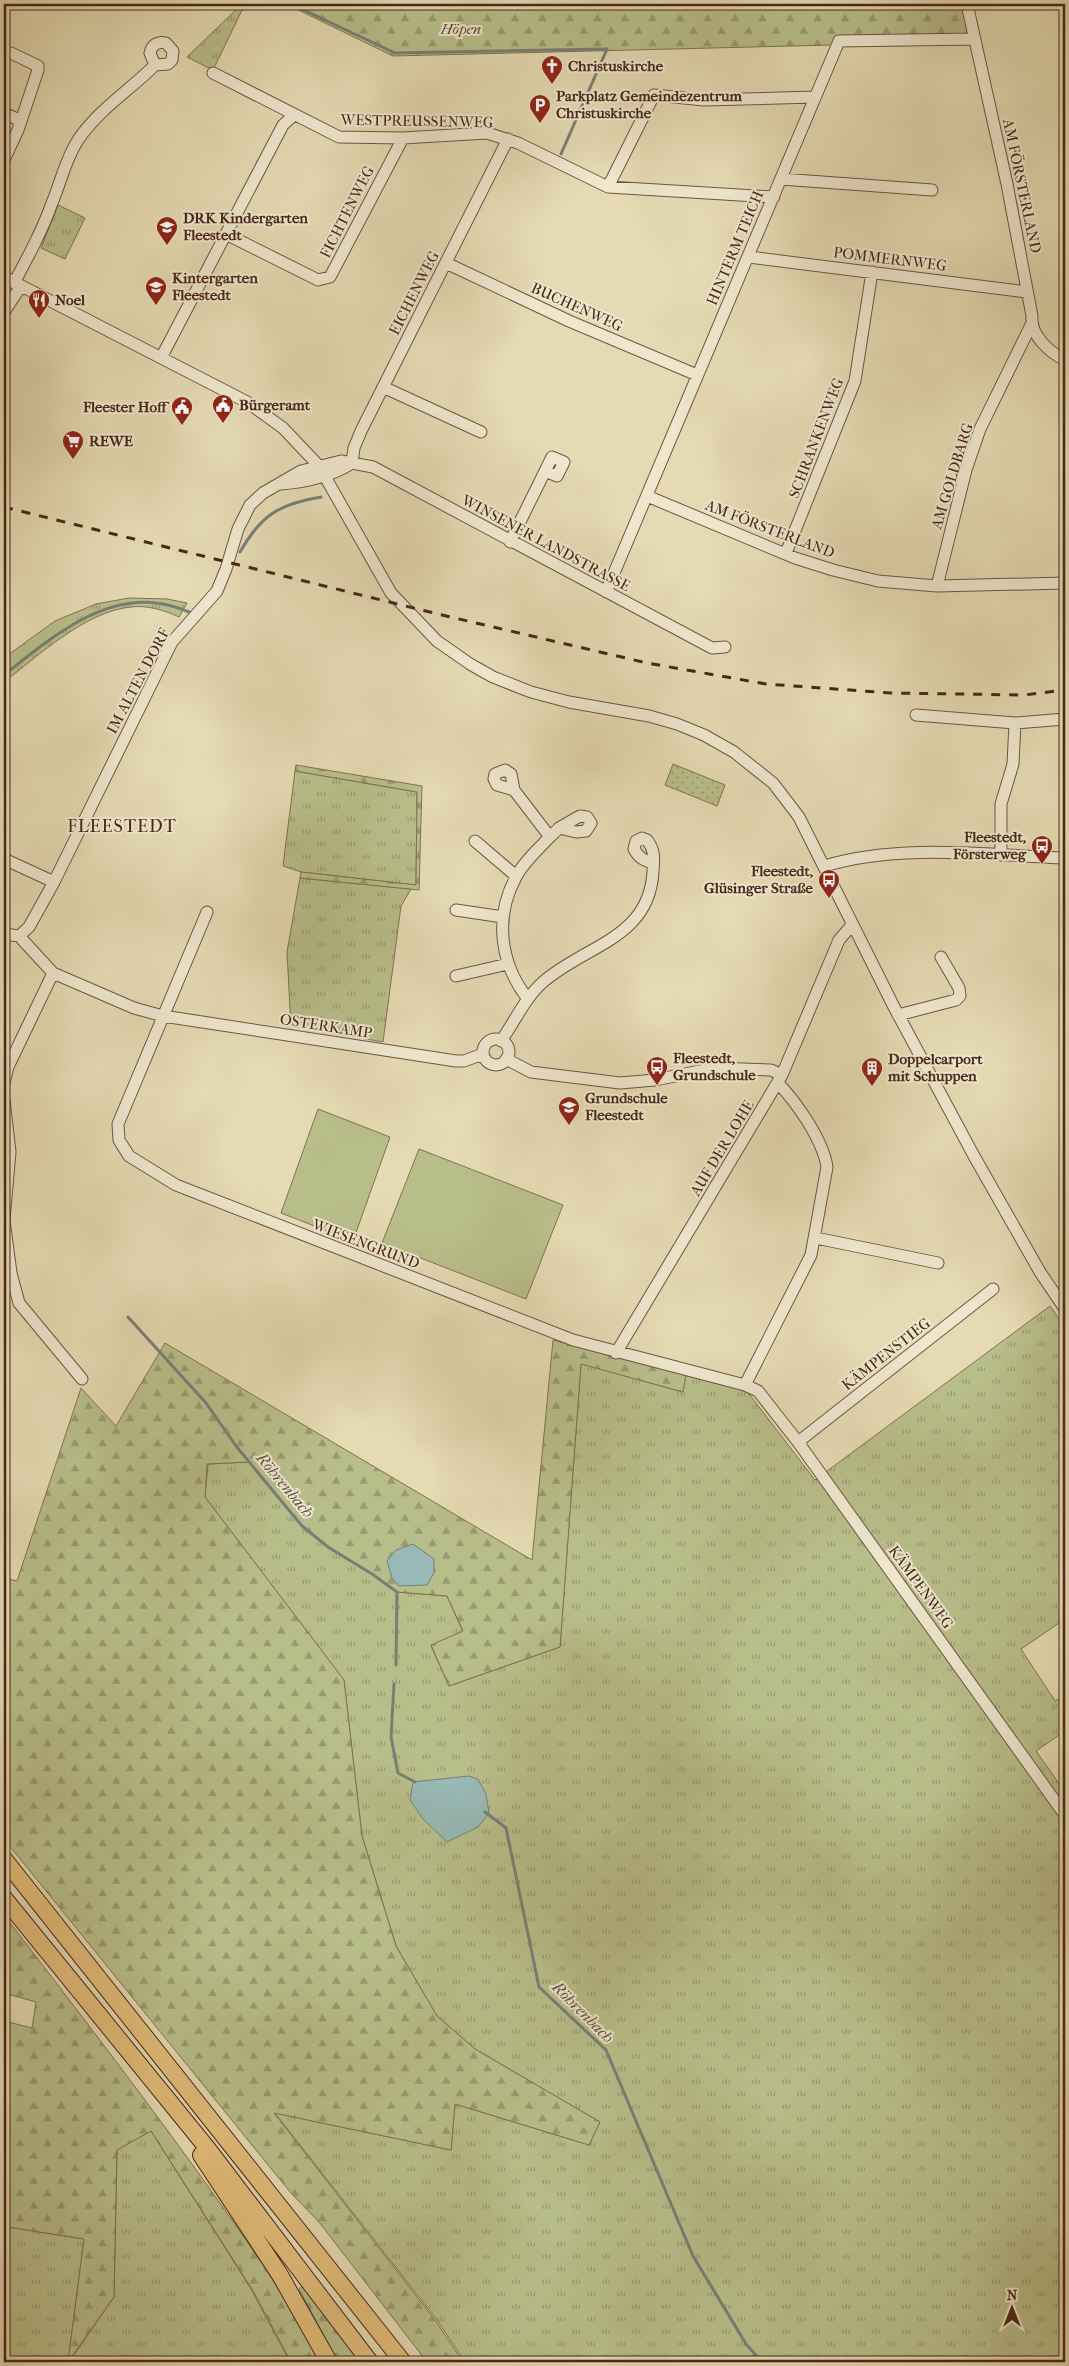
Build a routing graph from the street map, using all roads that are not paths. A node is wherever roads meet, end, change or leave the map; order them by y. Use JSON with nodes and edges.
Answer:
{"nodes":[{"id":1,"x":967,"y":4,"type":"edge"},
{"id":2,"x":975,"y":39,"type":"junction"},
{"id":3,"x":11,"y":53,"type":"dead end"},
{"id":4,"x":155,"y":65,"type":"dead end"},
{"id":5,"x":213,"y":73,"type":"dead end"},
{"id":6,"x":815,"y":97,"type":"junction"},
{"id":7,"x":4,"y":113,"type":"edge"},
{"id":8,"x":294,"y":115,"type":"junction"},
{"id":9,"x":21,"y":122,"type":"junction"},
{"id":10,"x":403,"y":138,"type":"junction"},
{"id":11,"x":508,"y":139,"type":"junction"},
{"id":12,"x":4,"y":160,"type":"edge"},
{"id":13,"x":782,"y":179,"type":"junction"},
{"id":14,"x":608,"y":187,"type":"junction"},
{"id":15,"x":932,"y":190,"type":"dead end"},
{"id":16,"x":774,"y":197,"type":"junction"},
{"id":17,"x":226,"y":234,"type":"junction"},
{"id":18,"x":749,"y":257,"type":"junction"},
{"id":19,"x":446,"y":263,"type":"junction"},
{"id":20,"x":872,"y":272,"type":"junction"},
{"id":21,"x":13,"y":282,"type":"edge"},
{"id":22,"x":1027,"y":292,"type":"junction"},
{"id":23,"x":4,"y":312,"type":"edge"},
{"id":24,"x":1031,"y":325,"type":"junction"},
{"id":25,"x":161,"y":358,"type":"junction"},
{"id":26,"x":1065,"y":360,"type":"edge"},
{"id":27,"x":697,"y":375,"type":"junction"},
{"id":28,"x":383,"y":387,"type":"junction"},
{"id":29,"x":481,"y":432,"type":"dead end"},
{"id":30,"x":352,"y":463,"type":"junction"},
{"id":31,"x":319,"y":466,"type":"junction"},
{"id":32,"x":545,"y":471,"type":"dead end"},
{"id":33,"x":325,"y":476,"type":"junction"},
{"id":34,"x":280,"y":484,"type":"junction"},
{"id":35,"x":647,"y":496,"type":"junction"},
{"id":36,"x":510,"y":542,"type":"junction"},
{"id":37,"x":786,"y":554,"type":"junction"},
{"id":38,"x":1065,"y":583,"type":"edge"},
{"id":39,"x":937,"y":586,"type":"junction"},
{"id":40,"x":606,"y":592,"type":"junction"},
{"id":41,"x":725,"y":647,"type":"dead end"},
{"id":42,"x":916,"y":715,"type":"dead end"},
{"id":43,"x":1065,"y":719,"type":"edge"},
{"id":44,"x":1015,"y":724,"type":"junction"},
{"id":45,"x":514,"y":790,"type":"dead end"},
{"id":46,"x":475,"y":841,"type":"dead end"},
{"id":47,"x":1001,"y":855,"type":"junction"},
{"id":48,"x":1065,"y":858,"type":"edge"},
{"id":49,"x":4,"y":859,"type":"edge"},
{"id":50,"x":653,"y":863,"type":"dead end"},
{"id":51,"x":824,"y":866,"type":"junction"},
{"id":52,"x":516,"y":876,"type":"junction"},
{"id":53,"x":54,"y":882,"type":"junction"},
{"id":54,"x":456,"y":910,"type":"dead end"},
{"id":55,"x":207,"y":912,"type":"dead end"},
{"id":56,"x":502,"y":917,"type":"junction"},
{"id":57,"x":852,"y":925,"type":"junction"},
{"id":58,"x":4,"y":934,"type":"edge"},
{"id":59,"x":19,"y":936,"type":"junction"},
{"id":60,"x":941,"y":957,"type":"dead end"},
{"id":61,"x":508,"y":964,"type":"junction"},
{"id":62,"x":52,"y":973,"type":"junction"},
{"id":63,"x":456,"y":976,"type":"dead end"},
{"id":64,"x":528,"y":998,"type":"junction"},
{"id":65,"x":898,"y":1015,"type":"junction"},
{"id":66,"x":163,"y":1016,"type":"junction"},
{"id":67,"x":501,"y":1041,"type":"junction"},
{"id":68,"x":483,"y":1054,"type":"junction"},
{"id":69,"x":506,"y":1059,"type":"junction"},
{"id":70,"x":780,"y":1079,"type":"junction"},
{"id":71,"x":4,"y":1083,"type":"edge"},
{"id":72,"x":4,"y":1100,"type":"edge"},
{"id":73,"x":816,"y":1238,"type":"junction"},
{"id":74,"x":938,"y":1263,"type":"dead end"},
{"id":75,"x":994,"y":1289,"type":"dead end"},
{"id":76,"x":1065,"y":1308,"type":"edge"},
{"id":77,"x":616,"y":1353,"type":"junction"},
{"id":78,"x":82,"y":1379,"type":"dead end"},
{"id":79,"x":745,"y":1385,"type":"junction"},
{"id":80,"x":798,"y":1442,"type":"junction"},
{"id":81,"x":1065,"y":1815,"type":"edge"},
{"id":82,"x":4,"y":1860,"type":"edge"},
{"id":83,"x":4,"y":1898,"type":"edge"},
{"id":84,"x":194,"y":2132,"type":"junction"},
{"id":85,"x":329,"y":2362,"type":"edge"},
{"id":86,"x":370,"y":2362,"type":"edge"},
{"id":87,"x":402,"y":2362,"type":"edge"}],
"edges":[{"from":1,"to":2,"type":"street","name":"AM FÖRSTERLAND"},
{"from":2,"to":6,"type":"street","name":"HINTERM TEICH"},
{"from":2,"to":22,"type":"street","name":"AM FÖRSTERLAND"},
{"from":3,"to":9,"type":"street"},
{"from":4,"to":21,"type":"street"},
{"from":5,"to":8,"type":"street","name":"WESTPREUSSENWEG"},
{"from":6,"to":13,"type":"street","name":"HINTERM TEICH"},
{"from":6,"to":14,"type":"street"},
{"from":7,"to":9,"type":"street"},
{"from":8,"to":10,"type":"street","name":"WESTPREUSSENWEG"},
{"from":8,"to":17,"type":"street"},
{"from":9,"to":12,"type":"street"},
{"from":10,"to":11,"type":"street","name":"WESTPREUSSENWEG"},
{"from":10,"to":17,"type":"street","name":"FICHTENWEG"},
{"from":11,"to":14,"type":"street","name":"WESTPREUSSENWEG"},
{"from":11,"to":19,"type":"street","name":"EICHENWEG"},
{"from":13,"to":15,"type":"street"},
{"from":13,"to":16,"type":"street","name":"HINTERM TEICH"},
{"from":14,"to":16,"type":"street","name":"WESTPREUSSENWEG"},
{"from":16,"to":18,"type":"street","name":"HINTERM TEICH"},
{"from":17,"to":25,"type":"street"},
{"from":18,"to":20,"type":"street","name":"POMMERNWEG"},
{"from":18,"to":27,"type":"street","name":"HINTERM TEICH"},
{"from":19,"to":27,"type":"street","name":"BUCHENWEG"},
{"from":19,"to":28,"type":"street","name":"EICHENWEG"},
{"from":20,"to":22,"type":"street","name":"POMMERNWEG"},
{"from":20,"to":37,"type":"street","name":"SCHRANKENWEG"},
{"from":21,"to":23,"type":"street"},
{"from":21,"to":25,"type":"street"},
{"from":22,"to":24,"type":"street","name":"AM FÖRSTERLAND"},
{"from":24,"to":26,"type":"street","name":"AM FÖRSTERLAND"},
{"from":24,"to":39,"type":"street","name":"AM GOLDBARG"},
{"from":25,"to":31,"type":"street"},
{"from":27,"to":35,"type":"street","name":"HINTERM TEICH"},
{"from":28,"to":29,"type":"street"},
{"from":28,"to":30,"type":"street","name":"EICHENWEG"},
{"from":30,"to":31,"type":"street","name":"WINSENER LANDSTRASSE"},
{"from":30,"to":33,"type":"street"},
{"from":30,"to":36,"type":"street","name":"WINSENER LANDSTRASSE"},
{"from":31,"to":33,"type":"street"},
{"from":31,"to":34,"type":"street","name":"IM ALTEN DORF"},
{"from":32,"to":36,"type":"street"},
{"from":33,"to":34,"type":"street","name":"IM ALTEN DORF"},
{"from":33,"to":51,"type":"street"},
{"from":34,"to":53,"type":"street","name":"IM ALTEN DORF"},
{"from":35,"to":37,"type":"street","name":"AM FÖRSTERLAND"},
{"from":35,"to":40,"type":"street","name":"HINTERM TEICH"},
{"from":36,"to":40,"type":"street","name":"WINSENER LANDSTRASSE"},
{"from":37,"to":39,"type":"street","name":"AM FÖRSTERLAND"},
{"from":38,"to":39,"type":"street","name":"AM FÖRSTERLAND"},
{"from":40,"to":41,"type":"street","name":"WINSENER LANDSTRASSE"},
{"from":42,"to":44,"type":"street"},
{"from":43,"to":44,"type":"street"},
{"from":44,"to":47,"type":"street"},
{"from":45,"to":52,"type":"street"},
{"from":46,"to":52,"type":"street"},
{"from":47,"to":48,"type":"street"},
{"from":47,"to":51,"type":"street"},
{"from":49,"to":53,"type":"street"},
{"from":50,"to":64,"type":"street"},
{"from":51,"to":57,"type":"street"},
{"from":52,"to":56,"type":"street"},
{"from":53,"to":59,"type":"street","name":"IM ALTEN DORF"},
{"from":54,"to":56,"type":"street"},
{"from":55,"to":66,"type":"street"},
{"from":56,"to":61,"type":"street"},
{"from":57,"to":65,"type":"street"},
{"from":57,"to":70,"type":"street","name":"AUF DER LOHE"},
{"from":58,"to":59,"type":"street"},
{"from":59,"to":62,"type":"street","name":"OSTERKAMP"},
{"from":60,"to":65,"type":"street"},
{"from":61,"to":63,"type":"street"},
{"from":61,"to":64,"type":"street"},
{"from":62,"to":66,"type":"street","name":"OSTERKAMP"},
{"from":62,"to":71,"type":"street"},
{"from":64,"to":67,"type":"street"},
{"from":65,"to":76,"type":"street"},
{"from":66,"to":68,"type":"street","name":"OSTERKAMP"},
{"from":66,"to":77,"type":"street","name":"WIESENGRUND"},
{"from":67,"to":68,"type":"street","name":"OSTERKAMP"},
{"from":67,"to":69,"type":"street"},
{"from":68,"to":69,"type":"street"},
{"from":69,"to":70,"type":"street"},
{"from":70,"to":73,"type":"street"},
{"from":70,"to":77,"type":"street","name":"AUF DER LOHE"},
{"from":72,"to":78,"type":"street"},
{"from":73,"to":74,"type":"street"},
{"from":73,"to":79,"type":"street"},
{"from":75,"to":80,"type":"street","name":"KÄMPENSTIEG"},
{"from":77,"to":79,"type":"street","name":"WIESENGRUND"},
{"from":79,"to":80,"type":"street","name":"KÄMPENWEG"},
{"from":80,"to":81,"type":"street","name":"KÄMPENWEG"},
{"from":82,"to":87,"type":"highway"},
{"from":83,"to":84,"type":"highway"},
{"from":84,"to":85,"type":"highway"},
{"from":84,"to":86,"type":"highway"}]}
